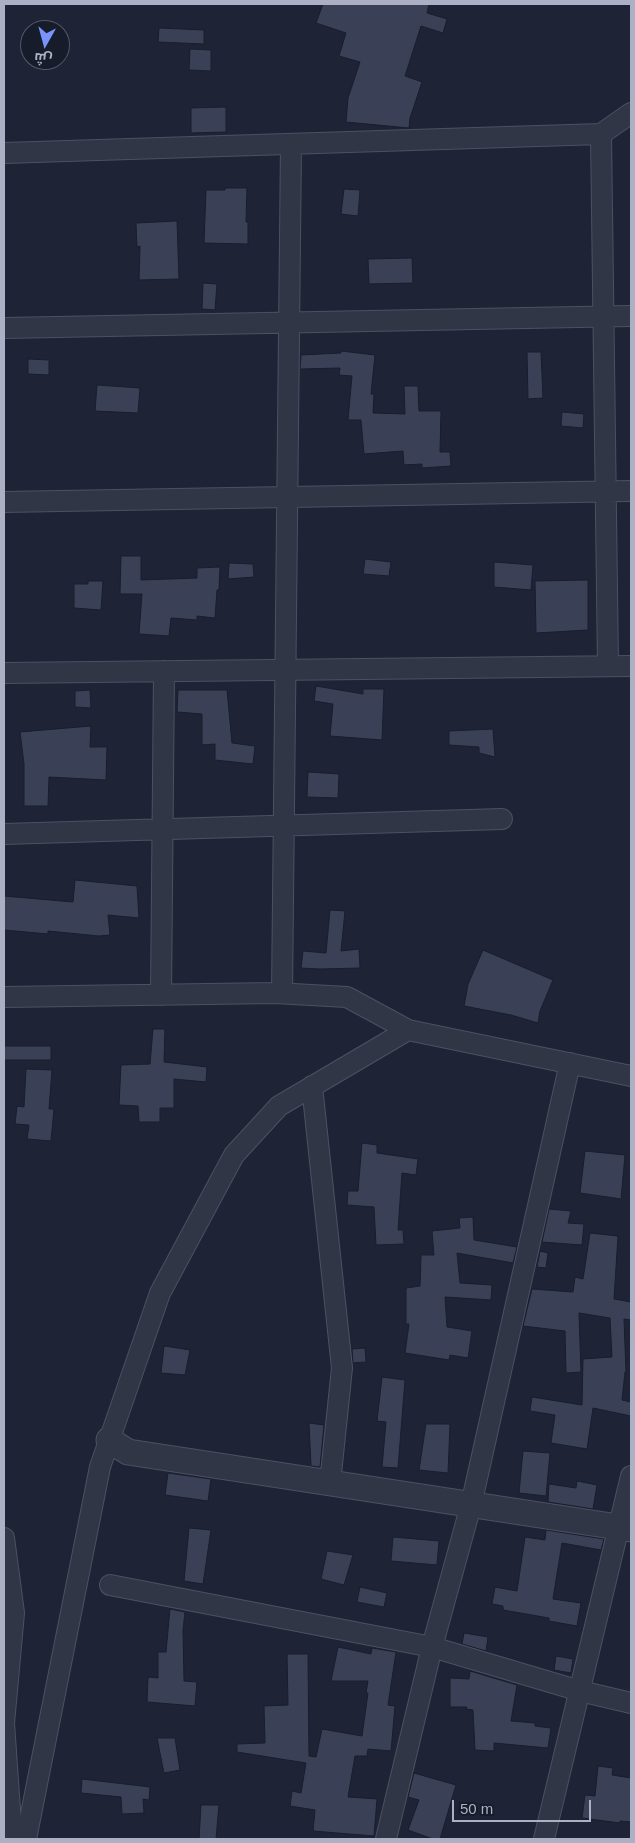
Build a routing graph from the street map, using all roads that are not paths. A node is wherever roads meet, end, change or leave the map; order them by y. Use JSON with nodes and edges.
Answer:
{"nodes":[{"id":1,"x":631,"y":114,"type":"edge"},
{"id":2,"x":601,"y":134,"type":"junction"},
{"id":3,"x":292,"y":144,"type":"junction"},
{"id":4,"x":4,"y":153,"type":"edge"},
{"id":5,"x":631,"y":316,"type":"edge"},
{"id":6,"x":604,"y":317,"type":"junction"},
{"id":7,"x":290,"y":322,"type":"junction"},
{"id":8,"x":4,"y":328,"type":"edge"},
{"id":9,"x":606,"y":491,"type":"junction"},
{"id":10,"x":631,"y":491,"type":"edge"},
{"id":11,"x":288,"y":497,"type":"junction"},
{"id":12,"x":4,"y":502,"type":"edge"},
{"id":13,"x":608,"y":666,"type":"junction"},
{"id":14,"x":631,"y":666,"type":"edge"},
{"id":15,"x":286,"y":670,"type":"junction"},
{"id":16,"x":164,"y":671,"type":"junction"},
{"id":17,"x":4,"y":673,"type":"edge"},
{"id":18,"x":502,"y":820,"type":"dead end"},
{"id":19,"x":284,"y":826,"type":"junction"},
{"id":20,"x":163,"y":829,"type":"junction"},
{"id":21,"x":4,"y":834,"type":"edge"},
{"id":22,"x":282,"y":993,"type":"junction"},
{"id":23,"x":161,"y":995,"type":"junction"},
{"id":24,"x":4,"y":997,"type":"edge"},
{"id":25,"x":408,"y":1030,"type":"junction"},
{"id":26,"x":570,"y":1063,"type":"junction"},
{"id":27,"x":631,"y":1076,"type":"edge"},
{"id":28,"x":312,"y":1086,"type":"junction"},
{"id":29,"x":109,"y":1440,"type":"junction"},
{"id":30,"x":631,"y":1476,"type":"edge"},
{"id":31,"x":330,"y":1483,"type":"junction"},
{"id":32,"x":471,"y":1505,"type":"junction"},
{"id":33,"x":626,"y":1528,"type":"edge"},
{"id":34,"x":4,"y":1538,"type":"edge"},
{"id":35,"x":110,"y":1585,"type":"dead end"},
{"id":36,"x":432,"y":1647,"type":"junction"},
{"id":37,"x":580,"y":1691,"type":"junction"},
{"id":38,"x":631,"y":1703,"type":"edge"},
{"id":39,"x":12,"y":1839,"type":"edge"},
{"id":40,"x":26,"y":1839,"type":"edge"},
{"id":41,"x":386,"y":1839,"type":"edge"},
{"id":42,"x":544,"y":1839,"type":"edge"}],
"edges":[{"from":1,"to":2,"type":"street"},
{"from":2,"to":3,"type":"street"},
{"from":2,"to":6,"type":"street"},
{"from":3,"to":4,"type":"street"},
{"from":3,"to":7,"type":"street"},
{"from":5,"to":6,"type":"street"},
{"from":6,"to":7,"type":"street"},
{"from":6,"to":9,"type":"street"},
{"from":7,"to":8,"type":"street"},
{"from":7,"to":11,"type":"street"},
{"from":9,"to":10,"type":"street"},
{"from":9,"to":11,"type":"street"},
{"from":9,"to":13,"type":"street"},
{"from":11,"to":12,"type":"street"},
{"from":11,"to":15,"type":"street"},
{"from":13,"to":14,"type":"street"},
{"from":13,"to":15,"type":"street"},
{"from":15,"to":16,"type":"street"},
{"from":15,"to":19,"type":"street"},
{"from":16,"to":17,"type":"street"},
{"from":16,"to":20,"type":"street"},
{"from":18,"to":19,"type":"street"},
{"from":19,"to":20,"type":"street"},
{"from":19,"to":22,"type":"street"},
{"from":20,"to":21,"type":"street"},
{"from":20,"to":23,"type":"street"},
{"from":22,"to":23,"type":"street"},
{"from":22,"to":25,"type":"street"},
{"from":23,"to":24,"type":"street"},
{"from":25,"to":26,"type":"street"},
{"from":25,"to":28,"type":"street"},
{"from":26,"to":27,"type":"street"},
{"from":26,"to":32,"type":"street"},
{"from":28,"to":29,"type":"street"},
{"from":28,"to":31,"type":"street"},
{"from":29,"to":31,"type":"street"},
{"from":29,"to":40,"type":"street"},
{"from":30,"to":33,"type":"street"},
{"from":31,"to":32,"type":"street"},
{"from":32,"to":33,"type":"street"},
{"from":32,"to":36,"type":"street"},
{"from":33,"to":37,"type":"street"},
{"from":34,"to":39,"type":"street"},
{"from":35,"to":36,"type":"street"},
{"from":36,"to":37,"type":"street"},
{"from":36,"to":41,"type":"street"},
{"from":37,"to":38,"type":"street"},
{"from":37,"to":42,"type":"street"}]}
